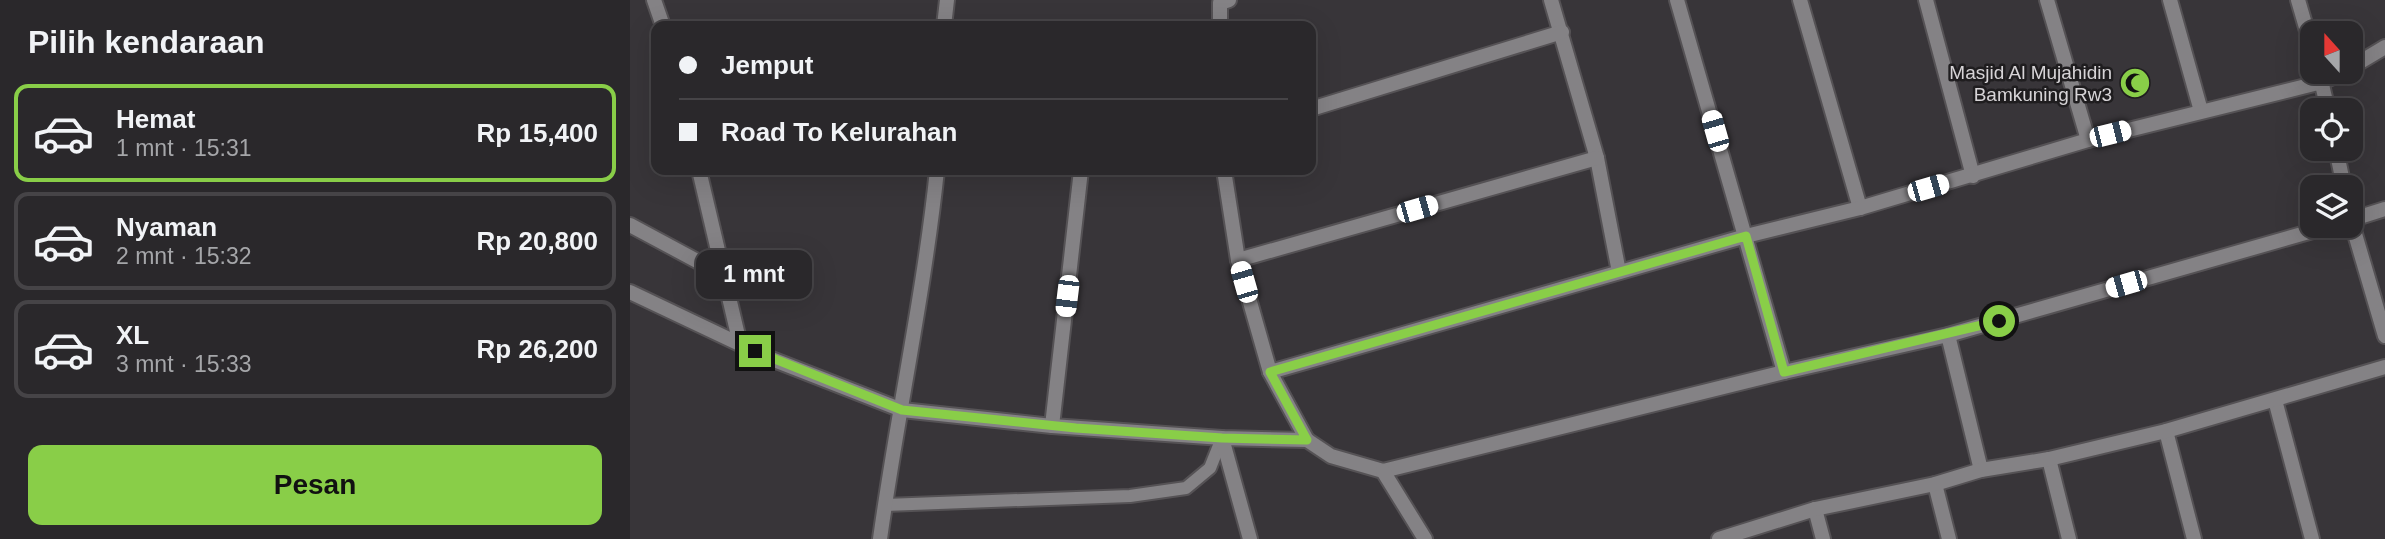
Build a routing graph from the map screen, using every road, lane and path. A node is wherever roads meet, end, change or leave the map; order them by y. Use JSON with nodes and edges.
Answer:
{"nodes":[{"id":1,"x":654,"y":0,"type":"edge"},
{"id":2,"x":947,"y":0,"type":"edge"},
{"id":3,"x":1551,"y":0,"type":"edge"},
{"id":4,"x":1677,"y":0,"type":"edge"},
{"id":5,"x":1800,"y":0,"type":"edge"},
{"id":6,"x":1926,"y":0,"type":"edge"},
{"id":7,"x":2047,"y":0,"type":"edge"},
{"id":8,"x":2170,"y":0,"type":"edge"},
{"id":9,"x":2298,"y":0,"type":"edge"},
{"id":10,"x":1220,"y":1,"type":"edge"},
{"id":11,"x":661,"y":21,"type":"edge"},
{"id":12,"x":945,"y":21,"type":"edge"},
{"id":13,"x":1220,"y":21,"type":"edge"},
{"id":14,"x":2304,"y":21,"type":"edge"},
{"id":15,"x":1562,"y":32,"type":"junction"},
{"id":16,"x":2385,"y":47,"type":"edge"},
{"id":17,"x":2363,"y":60,"type":"edge"},
{"id":18,"x":2300,"y":83,"type":"edge"},
{"id":19,"x":1316,"y":107,"type":"edge"},
{"id":20,"x":2201,"y":111,"type":"junction"},
{"id":21,"x":2088,"y":140,"type":"junction"},
{"id":22,"x":1597,"y":158,"type":"junction"},
{"id":23,"x":700,"y":175,"type":"edge"},
{"id":24,"x":936,"y":175,"type":"edge"},
{"id":25,"x":1080,"y":175,"type":"edge"},
{"id":26,"x":1225,"y":175,"type":"edge"},
{"id":27,"x":1973,"y":176,"type":"junction"},
{"id":28,"x":1860,"y":208,"type":"junction"},
{"id":29,"x":2385,"y":209,"type":"edge"},
{"id":30,"x":2363,"y":215,"type":"edge"},
{"id":31,"x":630,"y":225,"type":"edge"},
{"id":32,"x":2300,"y":235,"type":"edge"},
{"id":33,"x":1746,"y":236,"type":"junction"},
{"id":34,"x":2356,"y":238,"type":"edge"},
{"id":35,"x":1238,"y":260,"type":"junction"},
{"id":36,"x":1619,"y":272,"type":"junction"},
{"id":37,"x":724,"y":276,"type":"junction"},
{"id":38,"x":630,"y":292,"type":"edge"},
{"id":39,"x":1948,"y":335,"type":"junction"},
{"id":40,"x":2385,"y":336,"type":"edge"},
{"id":41,"x":740,"y":344,"type":"junction"},
{"id":42,"x":2385,"y":367,"type":"edge"},
{"id":43,"x":1270,"y":372,"type":"junction"},
{"id":44,"x":1784,"y":372,"type":"junction"},
{"id":45,"x":2275,"y":400,"type":"junction"},
{"id":46,"x":902,"y":410,"type":"junction"},
{"id":47,"x":1052,"y":426,"type":"junction"},
{"id":48,"x":2166,"y":430,"type":"junction"},
{"id":49,"x":1222,"y":438,"type":"junction"},
{"id":50,"x":1307,"y":440,"type":"junction"},
{"id":51,"x":2049,"y":459,"type":"junction"},
{"id":52,"x":1981,"y":470,"type":"junction"},
{"id":53,"x":1383,"y":471,"type":"junction"},
{"id":54,"x":1935,"y":485,"type":"junction"},
{"id":55,"x":885,"y":505,"type":"junction"},
{"id":56,"x":1815,"y":509,"type":"junction"},
{"id":57,"x":880,"y":539,"type":"edge"},
{"id":58,"x":1250,"y":539,"type":"edge"},
{"id":59,"x":1425,"y":539,"type":"edge"},
{"id":60,"x":1719,"y":539,"type":"edge"},
{"id":61,"x":1823,"y":539,"type":"edge"},
{"id":62,"x":1949,"y":539,"type":"edge"},
{"id":63,"x":2069,"y":539,"type":"edge"},
{"id":64,"x":2194,"y":539,"type":"edge"},
{"id":65,"x":2312,"y":539,"type":"edge"}],
"edges":[{"from":1,"to":11,"type":"street"},
{"from":2,"to":12,"type":"street"},
{"from":3,"to":15,"type":"street"},
{"from":4,"to":33,"type":"street"},
{"from":5,"to":28,"type":"street"},
{"from":6,"to":27,"type":"street"},
{"from":7,"to":21,"type":"street"},
{"from":8,"to":20,"type":"street"},
{"from":9,"to":14,"type":"street"},
{"from":10,"to":13,"type":"street"},
{"from":15,"to":19,"type":"street"},
{"from":15,"to":22,"type":"street"},
{"from":16,"to":17,"type":"street"},
{"from":18,"to":20,"type":"street"},
{"from":20,"to":21,"type":"street"},
{"from":21,"to":27,"type":"street"},
{"from":22,"to":35,"type":"street"},
{"from":22,"to":36,"type":"street"},
{"from":23,"to":37,"type":"street"},
{"from":24,"to":46,"type":"street"},
{"from":25,"to":47,"type":"street"},
{"from":26,"to":35,"type":"street"},
{"from":27,"to":28,"type":"street"},
{"from":28,"to":33,"type":"street"},
{"from":29,"to":30,"type":"street"},
{"from":31,"to":37,"type":"street"},
{"from":32,"to":39,"type":"street"},
{"from":33,"to":36,"type":"street"},
{"from":33,"to":44,"type":"street"},
{"from":34,"to":40,"type":"street"},
{"from":35,"to":43,"type":"street"},
{"from":36,"to":43,"type":"street"},
{"from":37,"to":41,"type":"street"},
{"from":38,"to":41,"type":"street"},
{"from":39,"to":44,"type":"street"},
{"from":39,"to":52,"type":"street"},
{"from":41,"to":46,"type":"street"},
{"from":42,"to":45,"type":"street"},
{"from":43,"to":50,"type":"street"},
{"from":44,"to":53,"type":"street"},
{"from":45,"to":48,"type":"street"},
{"from":45,"to":65,"type":"street"},
{"from":46,"to":47,"type":"street"},
{"from":46,"to":55,"type":"street"},
{"from":47,"to":49,"type":"street"},
{"from":48,"to":51,"type":"street"},
{"from":48,"to":64,"type":"street"},
{"from":49,"to":50,"type":"street"},
{"from":49,"to":55,"type":"lane"},
{"from":49,"to":58,"type":"street"},
{"from":50,"to":53,"type":"street"},
{"from":51,"to":52,"type":"street"},
{"from":51,"to":63,"type":"street"},
{"from":52,"to":54,"type":"street"},
{"from":53,"to":59,"type":"street"},
{"from":54,"to":56,"type":"street"},
{"from":54,"to":62,"type":"street"},
{"from":55,"to":57,"type":"street"},
{"from":56,"to":60,"type":"street"},
{"from":56,"to":61,"type":"street"}]}
